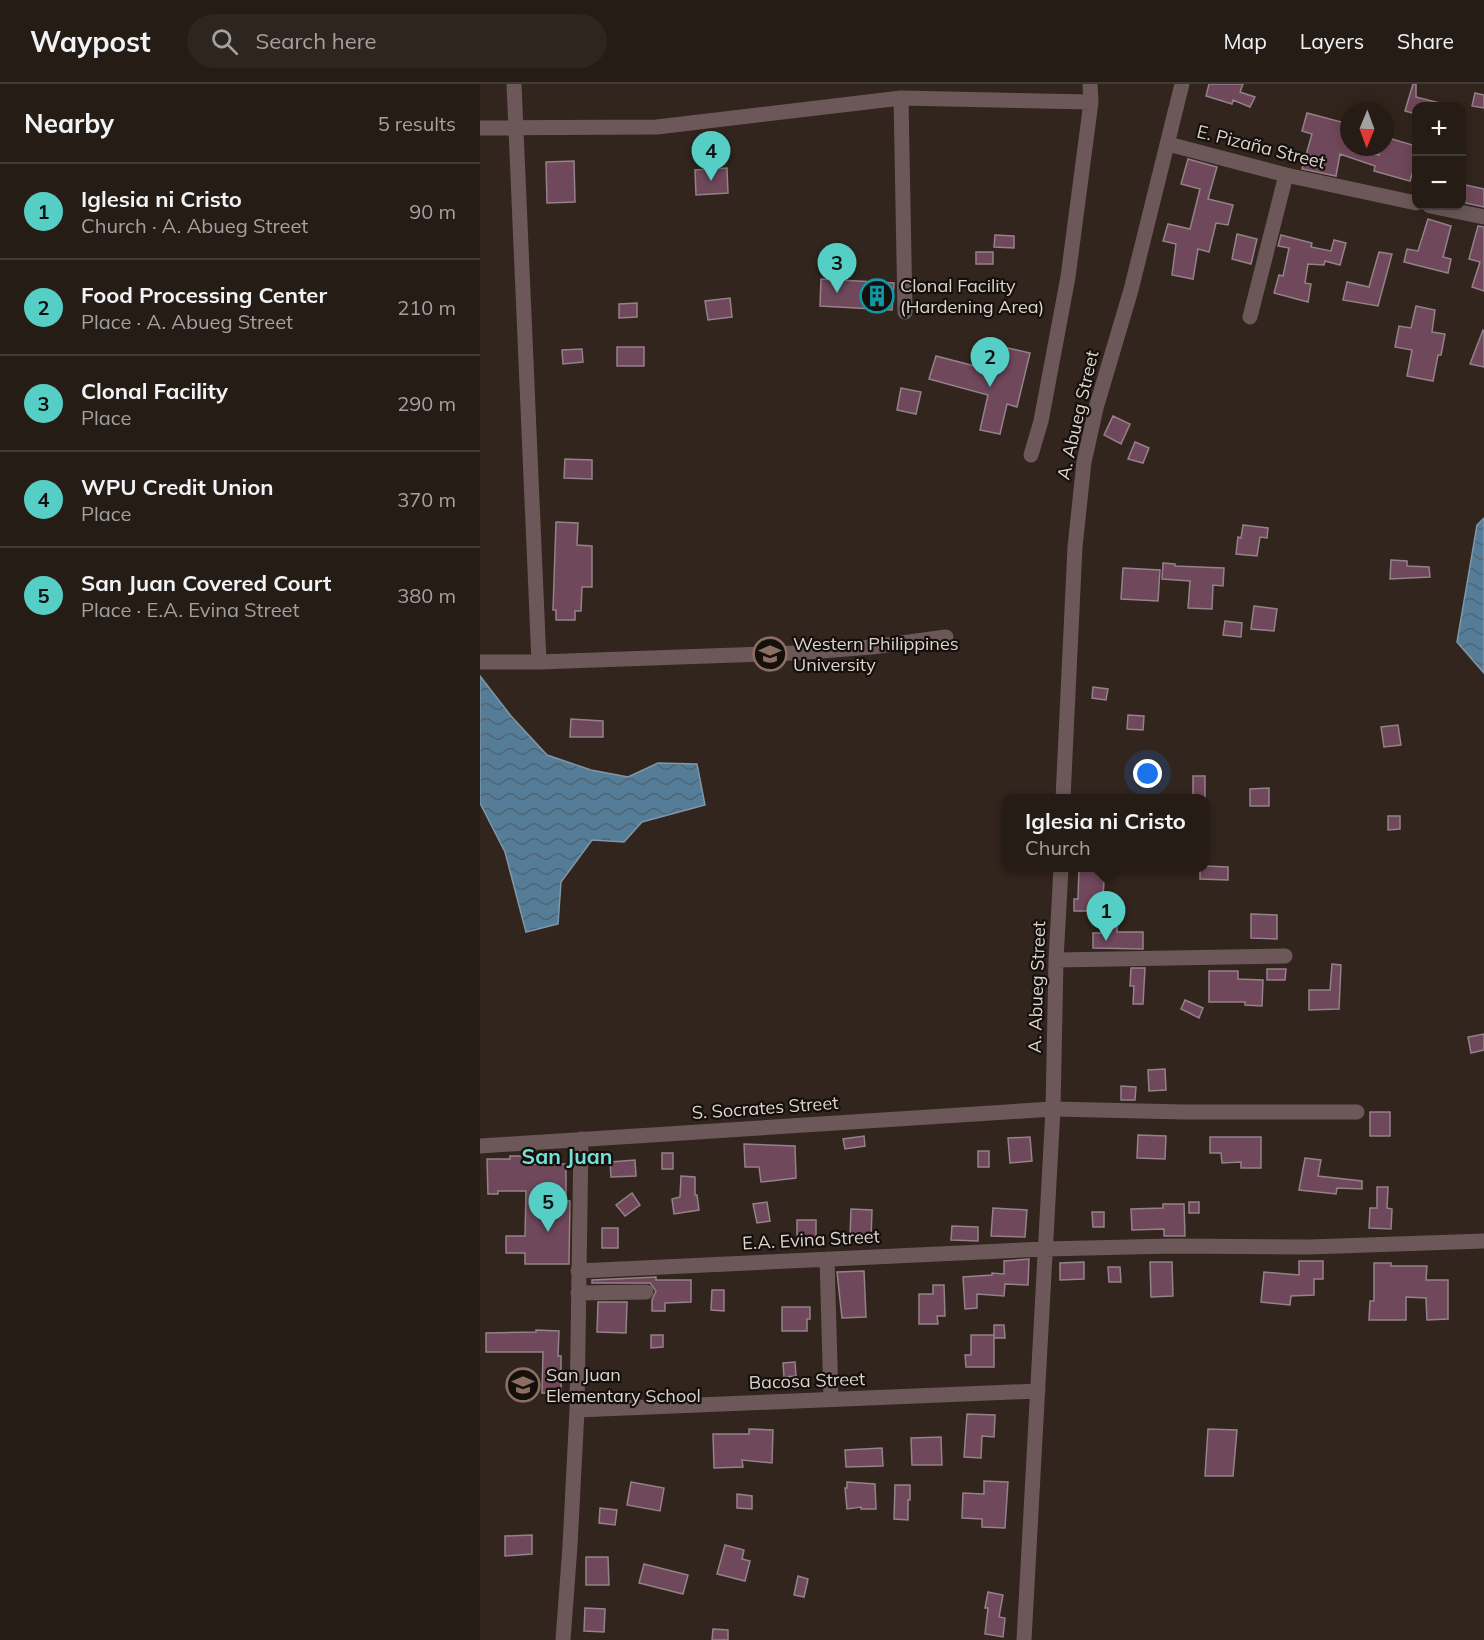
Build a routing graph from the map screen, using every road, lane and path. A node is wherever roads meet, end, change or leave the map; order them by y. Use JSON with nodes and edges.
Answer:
{"nodes":[{"id":1,"x":514,"y":84,"type":"edge"},
{"id":2,"x":1090,"y":84,"type":"edge"},
{"id":3,"x":1182,"y":84,"type":"edge"},
{"id":4,"x":901,"y":98,"type":"junction"},
{"id":5,"x":1091,"y":102,"type":"junction"},
{"id":6,"x":515,"y":127,"type":"junction"},
{"id":7,"x":480,"y":128,"type":"edge"},
{"id":8,"x":1168,"y":144,"type":"junction"},
{"id":9,"x":1286,"y":175,"type":"junction"},
{"id":10,"x":1412,"y":202,"type":"edge"},
{"id":11,"x":1450,"y":210,"type":"edge"},
{"id":12,"x":1484,"y":217,"type":"edge"},
{"id":13,"x":905,"y":312,"type":"dead end"},
{"id":14,"x":1250,"y":317,"type":"dead end"},
{"id":15,"x":1031,"y":455,"type":"dead end"},
{"id":16,"x":946,"y":637,"type":"dead end"},
{"id":17,"x":480,"y":662,"type":"edge"},
{"id":18,"x":539,"y":662,"type":"junction"},
{"id":19,"x":1063,"y":794,"type":"edge"},
{"id":20,"x":1060,"y":872,"type":"edge"},
{"id":21,"x":1285,"y":956,"type":"dead end"},
{"id":22,"x":1056,"y":960,"type":"junction"},
{"id":23,"x":1053,"y":1109,"type":"junction"},
{"id":24,"x":1357,"y":1112,"type":"dead end"},
{"id":25,"x":581,"y":1139,"type":"junction"},
{"id":26,"x":480,"y":1146,"type":"edge"},
{"id":27,"x":1484,"y":1241,"type":"edge"},
{"id":28,"x":1045,"y":1249,"type":"junction"},
{"id":29,"x":827,"y":1259,"type":"junction"},
{"id":30,"x":578,"y":1271,"type":"junction"},
{"id":31,"x":646,"y":1292,"type":"dead end"},
{"id":32,"x":578,"y":1293,"type":"junction"},
{"id":33,"x":1038,"y":1391,"type":"junction"},
{"id":34,"x":831,"y":1399,"type":"junction"},
{"id":35,"x":577,"y":1410,"type":"junction"},
{"id":36,"x":1027,"y":1639,"type":"edge"},
{"id":37,"x":563,"y":1640,"type":"edge"}],
"edges":[{"from":1,"to":6,"type":"street"},
{"from":2,"to":5,"type":"street"},
{"from":3,"to":8,"type":"street","name":"A. Abueg Street"},
{"from":4,"to":5,"type":"street"},
{"from":4,"to":6,"type":"street"},
{"from":4,"to":13,"type":"street"},
{"from":5,"to":15,"type":"street"},
{"from":6,"to":7,"type":"street"},
{"from":6,"to":18,"type":"street"},
{"from":8,"to":9,"type":"street","name":"E. Pizaña Street"},
{"from":8,"to":19,"type":"street","name":"A. Abueg Street"},
{"from":9,"to":10,"type":"street","name":"E. Pizaña Street"},
{"from":9,"to":14,"type":"street"},
{"from":11,"to":12,"type":"street"},
{"from":16,"to":18,"type":"street"},
{"from":17,"to":18,"type":"street"},
{"from":20,"to":22,"type":"street","name":"A. Abueg Street"},
{"from":21,"to":22,"type":"street"},
{"from":22,"to":23,"type":"street","name":"A. Abueg Street"},
{"from":23,"to":24,"type":"street","name":"S. Socrates Street"},
{"from":23,"to":25,"type":"street","name":"S. Socrates Street"},
{"from":23,"to":28,"type":"street","name":"A. Abueg Street"},
{"from":25,"to":26,"type":"street","name":"S. Socrates Street"},
{"from":25,"to":30,"type":"street"},
{"from":27,"to":28,"type":"street","name":"E.A. Evina Street"},
{"from":28,"to":29,"type":"street","name":"E.A. Evina Street"},
{"from":28,"to":33,"type":"street","name":"A. Abueg Street"},
{"from":29,"to":30,"type":"street","name":"E.A. Evina Street"},
{"from":29,"to":34,"type":"street"},
{"from":30,"to":32,"type":"street"},
{"from":31,"to":32,"type":"street"},
{"from":32,"to":35,"type":"street"},
{"from":33,"to":34,"type":"street","name":"Bacosa Street"},
{"from":33,"to":36,"type":"street","name":"A. Abueg Street"},
{"from":34,"to":35,"type":"street","name":"Bacosa Street"},
{"from":35,"to":37,"type":"street"}]}
